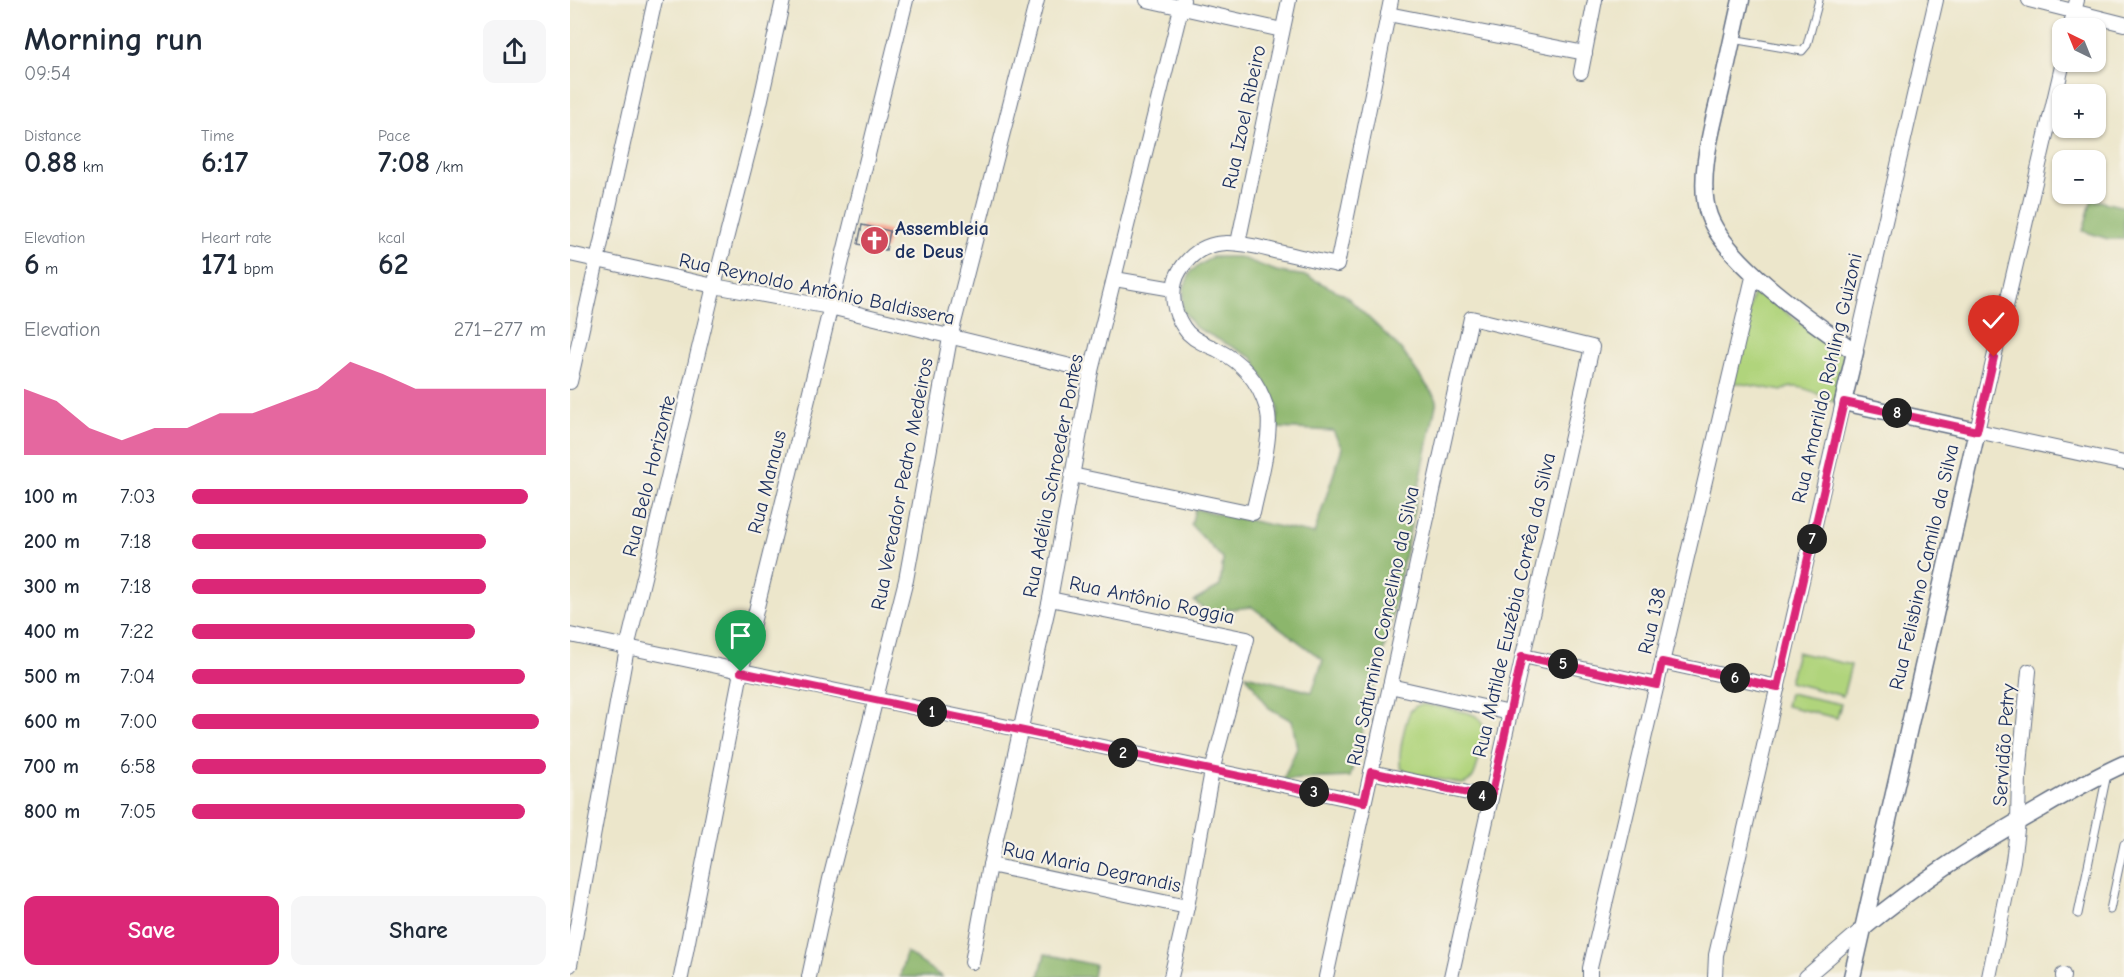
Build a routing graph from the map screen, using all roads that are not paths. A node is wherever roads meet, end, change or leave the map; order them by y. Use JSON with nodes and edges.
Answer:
{"nodes":[{"id":1,"x":655,"y":0,"type":"edge"},
{"id":2,"x":783,"y":0,"type":"edge"},
{"id":3,"x":906,"y":0,"type":"edge"},
{"id":4,"x":1037,"y":0,"type":"edge"},
{"id":5,"x":1147,"y":0,"type":"edge"},
{"id":6,"x":1289,"y":0,"type":"edge"},
{"id":7,"x":1595,"y":0,"type":"edge"},
{"id":8,"x":1741,"y":0,"type":"edge"},
{"id":9,"x":1819,"y":0,"type":"edge"},
{"id":10,"x":1936,"y":0,"type":"edge"},
{"id":11,"x":2029,"y":0,"type":"edge"},
{"id":12,"x":1182,"y":4,"type":"edge"},
{"id":13,"x":2075,"y":6,"type":"edge"},
{"id":14,"x":1390,"y":7,"type":"edge"},
{"id":15,"x":2124,"y":24,"type":"edge"},
{"id":16,"x":1282,"y":30,"type":"junction"},
{"id":17,"x":1732,"y":39,"type":"junction"},
{"id":18,"x":1585,"y":53,"type":"junction"},
{"id":19,"x":1581,"y":72,"type":"dead end"},
{"id":20,"x":2060,"y":72,"type":"edge"},
{"id":21,"x":1238,"y":243,"type":"junction"},
{"id":22,"x":570,"y":254,"type":"edge"},
{"id":23,"x":597,"y":260,"type":"junction"},
{"id":24,"x":1754,"y":273,"type":"junction"},
{"id":25,"x":1115,"y":279,"type":"junction"},
{"id":26,"x":714,"y":286,"type":"junction"},
{"id":27,"x":1173,"y":289,"type":"junction"},
{"id":28,"x":830,"y":307,"type":"junction"},
{"id":29,"x":950,"y":338,"type":"junction"},
{"id":30,"x":1592,"y":347,"type":"joint"},
{"id":31,"x":1855,"y":352,"type":"junction"},
{"id":32,"x":1091,"y":371,"type":"junction"},
{"id":33,"x":570,"y":382,"type":"edge"},
{"id":34,"x":1844,"y":402,"type":"junction"},
{"id":35,"x":1977,"y":431,"type":"junction"},
{"id":36,"x":2124,"y":463,"type":"edge"},
{"id":37,"x":1072,"y":475,"type":"junction"},
{"id":38,"x":1050,"y":599,"type":"junction"},
{"id":39,"x":570,"y":636,"type":"edge"},
{"id":40,"x":627,"y":648,"type":"junction"},
{"id":41,"x":1522,"y":656,"type":"junction"},
{"id":42,"x":1662,"y":662,"type":"junction"},
{"id":43,"x":2029,"y":671,"type":"dead end"},
{"id":44,"x":741,"y":672,"type":"junction"},
{"id":45,"x":1657,"y":685,"type":"junction"},
{"id":46,"x":1390,"y":686,"type":"junction"},
{"id":47,"x":1778,"y":687,"type":"junction"},
{"id":48,"x":875,"y":700,"type":"junction"},
{"id":49,"x":1510,"y":713,"type":"junction"},
{"id":50,"x":1019,"y":731,"type":"junction"},
{"id":51,"x":2124,"y":764,"type":"edge"},
{"id":52,"x":1212,"y":771,"type":"junction"},
{"id":53,"x":2108,"y":771,"type":"junction"},
{"id":54,"x":1371,"y":772,"type":"junction"},
{"id":55,"x":1491,"y":798,"type":"junction"},
{"id":56,"x":1364,"y":802,"type":"junction"},
{"id":57,"x":2018,"y":822,"type":"junction"},
{"id":58,"x":2124,"y":844,"type":"edge"},
{"id":59,"x":990,"y":865,"type":"junction"},
{"id":60,"x":1187,"y":907,"type":"junction"},
{"id":61,"x":2110,"y":910,"type":"dead end"},
{"id":62,"x":2078,"y":914,"type":"dead end"},
{"id":63,"x":1862,"y":929,"type":"junction"},
{"id":64,"x":972,"y":962,"type":"dead end"},
{"id":65,"x":570,"y":965,"type":"edge"},
{"id":66,"x":681,"y":977,"type":"edge"},
{"id":67,"x":809,"y":977,"type":"edge"},
{"id":68,"x":1171,"y":977,"type":"edge"},
{"id":69,"x":1326,"y":977,"type":"edge"},
{"id":70,"x":1450,"y":977,"type":"edge"},
{"id":71,"x":1590,"y":977,"type":"edge"},
{"id":72,"x":1715,"y":977,"type":"edge"},
{"id":73,"x":1806,"y":977,"type":"edge"},
{"id":74,"x":1852,"y":977,"type":"edge"},
{"id":75,"x":1989,"y":977,"type":"edge"}],
"edges":[{"from":1,"to":23,"type":"street"},
{"from":2,"to":26,"type":"street","name":"Rua Belo Horizonte"},
{"from":3,"to":28,"type":"street","name":"Rua Manaus"},
{"from":4,"to":29,"type":"street","name":"Rua Vereador Pedro Medeiros"},
{"from":5,"to":12,"type":"street"},
{"from":6,"to":16,"type":"street","name":"Rua Izoel Ribeiro"},
{"from":7,"to":18,"type":"street"},
{"from":8,"to":17,"type":"street"},
{"from":9,"to":17,"type":"lane"},
{"from":10,"to":31,"type":"street","name":"Rua Amarildo Rohling Guizoni"},
{"from":11,"to":13,"type":"street"},
{"from":12,"to":16,"type":"street"},
{"from":12,"to":25,"type":"street","name":"Rua Adélia Schroeder Pontes"},
{"from":13,"to":15,"type":"street"},
{"from":14,"to":18,"type":"street"},
{"from":14,"to":21,"type":"street"},
{"from":16,"to":21,"type":"street","name":"Rua Izoel Ribeiro"},
{"from":17,"to":24,"type":"street"},
{"from":18,"to":19,"type":"street"},
{"from":20,"to":35,"type":"street","name":"Rua Felisbino Camilo da Silva"},
{"from":21,"to":27,"type":"street"},
{"from":22,"to":23,"type":"street","name":"Rua Reynoldo Antônio Baldissera"},
{"from":23,"to":26,"type":"street","name":"Rua Reynoldo Antônio Baldissera"},
{"from":23,"to":33,"type":"street"},
{"from":24,"to":31,"type":"street"},
{"from":24,"to":42,"type":"street","name":"Rua 138"},
{"from":25,"to":27,"type":"street"},
{"from":25,"to":32,"type":"street","name":"Rua Adélia Schroeder Pontes"},
{"from":26,"to":28,"type":"street","name":"Rua Reynoldo Antônio Baldissera"},
{"from":26,"to":40,"type":"street","name":"Rua Belo Horizonte"},
{"from":27,"to":37,"type":"street"},
{"from":28,"to":29,"type":"street","name":"Rua Reynoldo Antônio Baldissera"},
{"from":28,"to":44,"type":"street","name":"Rua Manaus"},
{"from":29,"to":32,"type":"street","name":"Rua Reynoldo Antônio Baldissera"},
{"from":29,"to":48,"type":"street","name":"Rua Vereador Pedro Medeiros"},
{"from":30,"to":41,"type":"street","name":"Rua Matilde Euzébia Corrêa da Silva"},
{"from":30,"to":46,"type":"street","name":"Rua Saturnino Concelino da Silva"},
{"from":31,"to":34,"type":"street","name":"Rua Amarildo Rohling Guizoni"},
{"from":32,"to":37,"type":"street","name":"Rua Adélia Schroeder Pontes"},
{"from":34,"to":35,"type":"street"},
{"from":34,"to":47,"type":"street","name":"Rua Amarildo Rohling Guizoni"},
{"from":35,"to":36,"type":"street"},
{"from":35,"to":63,"type":"street","name":"Rua Felisbino Camilo da Silva"},
{"from":37,"to":38,"type":"street","name":"Rua Adélia Schroeder Pontes"},
{"from":38,"to":50,"type":"street","name":"Rua Adélia Schroeder Pontes"},
{"from":38,"to":52,"type":"street","name":"Rua Antônio Roggia"},
{"from":39,"to":40,"type":"street"},
{"from":40,"to":44,"type":"street"},
{"from":40,"to":65,"type":"street","name":"Rua Belo Horizonte"},
{"from":41,"to":45,"type":"street"},
{"from":41,"to":49,"type":"street","name":"Rua Matilde Euzébia Corrêa da Silva"},
{"from":42,"to":45,"type":"street","name":"Rua 138"},
{"from":42,"to":47,"type":"street"},
{"from":43,"to":57,"type":"street","name":"Servidão Petry"},
{"from":44,"to":48,"type":"street"},
{"from":44,"to":66,"type":"street","name":"Rua Manaus"},
{"from":45,"to":71,"type":"street","name":"Rua 138"},
{"from":46,"to":49,"type":"street"},
{"from":46,"to":54,"type":"street","name":"Rua Saturnino Concelino da Silva"},
{"from":47,"to":72,"type":"street","name":"Rua Amarildo Rohling Guizoni"},
{"from":48,"to":50,"type":"street"},
{"from":48,"to":67,"type":"street","name":"Rua Vereador Pedro Medeiros"},
{"from":49,"to":55,"type":"street","name":"Rua Matilde Euzébia Corrêa da Silva"},
{"from":50,"to":52,"type":"street"},
{"from":50,"to":59,"type":"street","name":"Rua Adélia Schroeder Pontes"},
{"from":51,"to":53,"type":"street"},
{"from":52,"to":56,"type":"street"},
{"from":52,"to":60,"type":"street"},
{"from":53,"to":57,"type":"street"},
{"from":53,"to":62,"type":"lane"},
{"from":54,"to":55,"type":"street"},
{"from":54,"to":56,"type":"street","name":"Rua Saturnino Concelino da Silva"},
{"from":55,"to":70,"type":"street","name":"Rua Matilde Euzébia Corrêa da Silva"},
{"from":56,"to":69,"type":"street","name":"Rua Saturnino Concelino da Silva"},
{"from":57,"to":63,"type":"street"},
{"from":57,"to":75,"type":"street","name":"Servidão Petry"},
{"from":58,"to":61,"type":"lane"},
{"from":59,"to":60,"type":"street","name":"Rua Maria Degrandis"},
{"from":59,"to":64,"type":"street","name":"Rua Adélia Schroeder Pontes"},
{"from":60,"to":68,"type":"street"},
{"from":63,"to":73,"type":"street"},
{"from":63,"to":74,"type":"street","name":"Rua Felisbino Camilo da Silva"}]}
